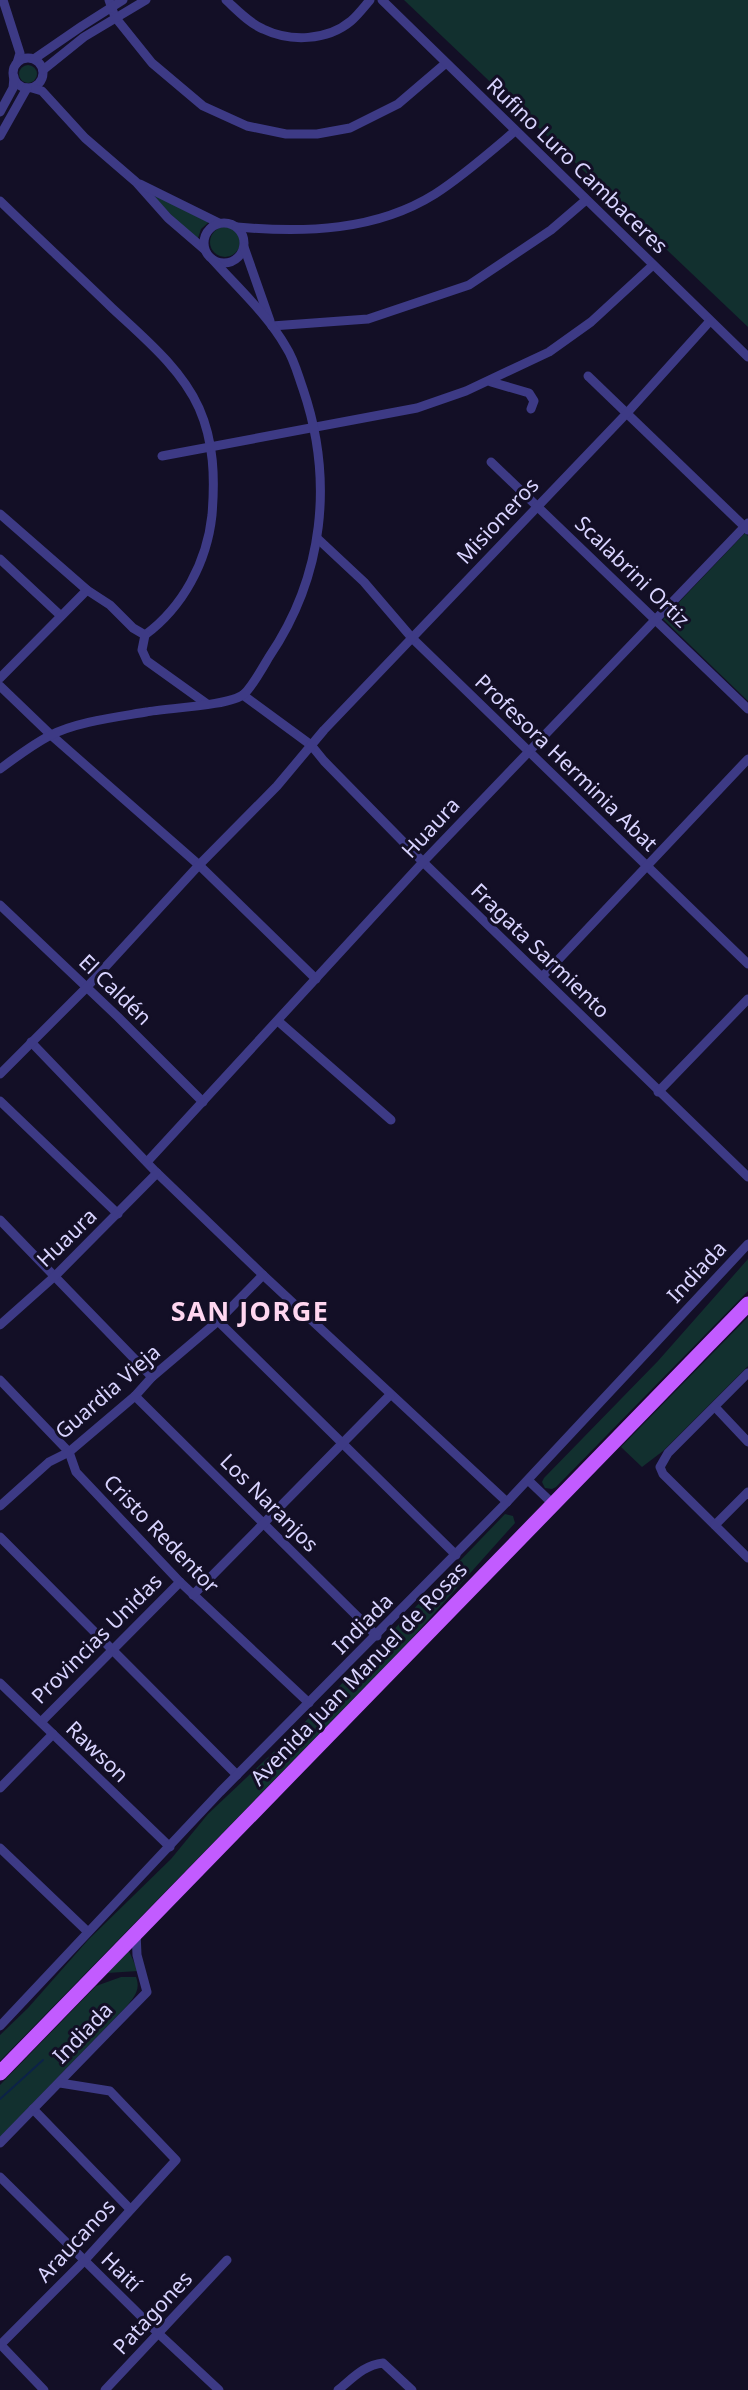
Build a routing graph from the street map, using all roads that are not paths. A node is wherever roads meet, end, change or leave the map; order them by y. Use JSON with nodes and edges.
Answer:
{"nodes":[{"id":1,"x":3,"y":0,"type":"edge"},
{"id":2,"x":123,"y":0,"type":"edge"},
{"id":3,"x":146,"y":0,"type":"edge"},
{"id":4,"x":226,"y":0,"type":"edge"},
{"id":5,"x":370,"y":0,"type":"edge"},
{"id":6,"x":382,"y":0,"type":"edge"},
{"id":7,"x":110,"y":4,"type":"edge"},
{"id":8,"x":115,"y":17,"type":"junction"},
{"id":9,"x":20,"y":53,"type":"junction"},
{"id":10,"x":32,"y":58,"type":"junction"},
{"id":11,"x":17,"y":63,"type":"junction"},
{"id":12,"x":446,"y":63,"type":"junction"},
{"id":13,"x":43,"y":70,"type":"junction"},
{"id":14,"x":14,"y":77,"type":"junction"},
{"id":15,"x":35,"y":87,"type":"junction"},
{"id":16,"x":0,"y":112,"type":"edge"},
{"id":17,"x":515,"y":131,"type":"junction"},
{"id":18,"x":0,"y":136,"type":"edge"},
{"id":19,"x":136,"y":182,"type":"junction"},
{"id":20,"x":586,"y":200,"type":"junction"},
{"id":21,"x":0,"y":201,"type":"edge"},
{"id":22,"x":219,"y":223,"type":"junction"},
{"id":23,"x":237,"y":227,"type":"junction"},
{"id":24,"x":251,"y":228,"type":"junction"},
{"id":25,"x":243,"y":236,"type":"junction"},
{"id":26,"x":244,"y":247,"type":"junction"},
{"id":27,"x":204,"y":249,"type":"junction"},
{"id":28,"x":213,"y":260,"type":"junction"},
{"id":29,"x":653,"y":265,"type":"junction"},
{"id":30,"x":710,"y":321,"type":"junction"},
{"id":31,"x":272,"y":326,"type":"junction"},
{"id":32,"x":748,"y":357,"type":"edge"},
{"id":33,"x":588,"y":376,"type":"dead end"},
{"id":34,"x":490,"y":382,"type":"junction"},
{"id":35,"x":531,"y":409,"type":"dead end"},
{"id":36,"x":627,"y":413,"type":"junction"},
{"id":37,"x":315,"y":428,"type":"junction"},
{"id":38,"x":212,"y":447,"type":"junction"},
{"id":39,"x":162,"y":456,"type":"dead end"},
{"id":40,"x":490,"y":462,"type":"dead end"},
{"id":41,"x":537,"y":506,"type":"junction"},
{"id":42,"x":0,"y":514,"type":"edge"},
{"id":43,"x":747,"y":527,"type":"edge"},
{"id":44,"x":318,"y":539,"type":"junction"},
{"id":45,"x":0,"y":559,"type":"edge"},
{"id":46,"x":87,"y":590,"type":"junction"},
{"id":47,"x":61,"y":616,"type":"junction"},
{"id":48,"x":657,"y":620,"type":"junction"},
{"id":49,"x":145,"y":635,"type":"junction"},
{"id":50,"x":412,"y":638,"type":"junction"},
{"id":51,"x":0,"y":678,"type":"edge"},
{"id":52,"x":0,"y":686,"type":"edge"},
{"id":53,"x":243,"y":695,"type":"junction"},
{"id":54,"x":208,"y":704,"type":"junction"},
{"id":55,"x":748,"y":709,"type":"edge"},
{"id":56,"x":51,"y":735,"type":"junction"},
{"id":57,"x":311,"y":745,"type":"junction"},
{"id":58,"x":528,"y":751,"type":"junction"},
{"id":59,"x":748,"y":759,"type":"edge"},
{"id":60,"x":0,"y":769,"type":"edge"},
{"id":61,"x":423,"y":862,"type":"junction"},
{"id":62,"x":199,"y":865,"type":"junction"},
{"id":63,"x":647,"y":866,"type":"junction"},
{"id":64,"x":1,"y":909,"type":"edge"},
{"id":65,"x":748,"y":964,"type":"edge"},
{"id":66,"x":542,"y":977,"type":"junction"},
{"id":67,"x":316,"y":979,"type":"junction"},
{"id":68,"x":86,"y":988,"type":"junction"},
{"id":69,"x":748,"y":999,"type":"edge"},
{"id":70,"x":278,"y":1021,"type":"junction"},
{"id":71,"x":31,"y":1042,"type":"junction"},
{"id":72,"x":0,"y":1074,"type":"edge"},
{"id":73,"x":658,"y":1092,"type":"junction"},
{"id":74,"x":0,"y":1101,"type":"edge"},
{"id":75,"x":203,"y":1102,"type":"junction"},
{"id":76,"x":391,"y":1120,"type":"dead end"},
{"id":77,"x":147,"y":1162,"type":"junction"},
{"id":78,"x":158,"y":1173,"type":"junction"},
{"id":79,"x":748,"y":1177,"type":"edge"},
{"id":80,"x":118,"y":1214,"type":"junction"},
{"id":81,"x":0,"y":1220,"type":"edge"},
{"id":82,"x":748,"y":1244,"type":"edge"},
{"id":83,"x":263,"y":1275,"type":"junction"},
{"id":84,"x":55,"y":1276,"type":"junction"},
{"id":85,"x":748,"y":1304,"type":"edge"},
{"id":86,"x":218,"y":1321,"type":"junction"},
{"id":87,"x":0,"y":1325,"type":"edge"},
{"id":88,"x":748,"y":1373,"type":"edge"},
{"id":89,"x":152,"y":1377,"type":"junction"},
{"id":90,"x":0,"y":1380,"type":"edge"},
{"id":91,"x":390,"y":1395,"type":"junction"},
{"id":92,"x":135,"y":1396,"type":"junction"},
{"id":93,"x":715,"y":1407,"type":"junction"},
{"id":94,"x":748,"y":1442,"type":"edge"},
{"id":95,"x":342,"y":1444,"type":"junction"},
{"id":96,"x":69,"y":1452,"type":"junction"},
{"id":97,"x":528,"y":1480,"type":"junction"},
{"id":98,"x":748,"y":1492,"type":"edge"},
{"id":99,"x":507,"y":1502,"type":"junction"},
{"id":100,"x":553,"y":1504,"type":"junction"},
{"id":101,"x":0,"y":1506,"type":"edge"},
{"id":102,"x":264,"y":1523,"type":"junction"},
{"id":103,"x":715,"y":1525,"type":"junction"},
{"id":104,"x":0,"y":1537,"type":"edge"},
{"id":105,"x":456,"y":1555,"type":"junction"},
{"id":106,"x":748,"y":1558,"type":"edge"},
{"id":107,"x":180,"y":1582,"type":"junction"},
{"id":108,"x":193,"y":1594,"type":"junction"},
{"id":109,"x":377,"y":1636,"type":"junction"},
{"id":110,"x":112,"y":1650,"type":"junction"},
{"id":111,"x":0,"y":1683,"type":"edge"},
{"id":112,"x":309,"y":1703,"type":"junction"},
{"id":113,"x":41,"y":1722,"type":"junction"},
{"id":114,"x":53,"y":1734,"type":"junction"},
{"id":115,"x":237,"y":1775,"type":"junction"},
{"id":116,"x":0,"y":1788,"type":"edge"},
{"id":117,"x":170,"y":1847,"type":"junction"},
{"id":118,"x":0,"y":1848,"type":"edge"},
{"id":119,"x":88,"y":1932,"type":"junction"},
{"id":120,"x":136,"y":1932,"type":"junction"},
{"id":121,"x":4,"y":2015,"type":"edge"},
{"id":122,"x":0,"y":2026,"type":"edge"},
{"id":123,"x":0,"y":2073,"type":"edge"},
{"id":124,"x":60,"y":2083,"type":"junction"},
{"id":125,"x":33,"y":2109,"type":"junction"},
{"id":126,"x":0,"y":2143,"type":"edge"},
{"id":127,"x":0,"y":2177,"type":"edge"},
{"id":128,"x":130,"y":2209,"type":"junction"},
{"id":129,"x":226,"y":2260,"type":"dead end"},
{"id":130,"x":84,"y":2261,"type":"junction"},
{"id":131,"x":159,"y":2334,"type":"junction"},
{"id":132,"x":0,"y":2344,"type":"edge"},
{"id":133,"x":44,"y":2390,"type":"edge"},
{"id":134,"x":105,"y":2390,"type":"edge"},
{"id":135,"x":219,"y":2390,"type":"edge"},
{"id":136,"x":338,"y":2390,"type":"edge"},
{"id":137,"x":412,"y":2390,"type":"edge"}],
"edges":[{"from":1,"to":9,"type":"street"},
{"from":2,"to":7,"type":"street"},
{"from":3,"to":8,"type":"street"},
{"from":4,"to":5,"type":"street"},
{"from":6,"to":12,"type":"street","name":"Rufino Luro Cambaceres"},
{"from":7,"to":8,"type":"street"},
{"from":7,"to":10,"type":"street"},
{"from":8,"to":12,"type":"street"},
{"from":8,"to":13,"type":"street"},
{"from":9,"to":10,"type":"street"},
{"from":9,"to":11,"type":"street"},
{"from":10,"to":11,"type":"street"},
{"from":10,"to":13,"type":"street"},
{"from":11,"to":14,"type":"street"},
{"from":12,"to":17,"type":"street","name":"Rufino Luro Cambaceres"},
{"from":13,"to":15,"type":"street"},
{"from":14,"to":15,"type":"street"},
{"from":14,"to":16,"type":"street"},
{"from":15,"to":18,"type":"street"},
{"from":15,"to":19,"type":"street"},
{"from":17,"to":20,"type":"street","name":"Rufino Luro Cambaceres"},
{"from":17,"to":24,"type":"street"},
{"from":19,"to":22,"type":"street"},
{"from":19,"to":27,"type":"street"},
{"from":20,"to":29,"type":"street","name":"Rufino Luro Cambaceres"},
{"from":20,"to":31,"type":"street"},
{"from":21,"to":38,"type":"street"},
{"from":22,"to":23,"type":"street"},
{"from":22,"to":27,"type":"street"},
{"from":23,"to":24,"type":"street"},
{"from":23,"to":25,"type":"street"},
{"from":24,"to":25,"type":"street"},
{"from":25,"to":26,"type":"street"},
{"from":26,"to":28,"type":"street"},
{"from":26,"to":31,"type":"street"},
{"from":27,"to":28,"type":"street"},
{"from":28,"to":31,"type":"street"},
{"from":29,"to":30,"type":"street","name":"Rufino Luro Cambaceres"},
{"from":29,"to":34,"type":"street"},
{"from":30,"to":32,"type":"street","name":"Rufino Luro Cambaceres"},
{"from":30,"to":36,"type":"street","name":"Misioneros"},
{"from":31,"to":37,"type":"street"},
{"from":33,"to":36,"type":"street"},
{"from":34,"to":35,"type":"street"},
{"from":34,"to":37,"type":"street"},
{"from":36,"to":41,"type":"street","name":"Misioneros"},
{"from":36,"to":43,"type":"street"},
{"from":37,"to":38,"type":"street"},
{"from":37,"to":44,"type":"street"},
{"from":38,"to":39,"type":"street"},
{"from":38,"to":49,"type":"street"},
{"from":40,"to":41,"type":"street","name":"Scalabrini Ortiz"},
{"from":41,"to":48,"type":"street","name":"Scalabrini Ortiz"},
{"from":41,"to":50,"type":"street","name":"Misioneros"},
{"from":42,"to":46,"type":"street"},
{"from":43,"to":48,"type":"street","name":"Huaura"},
{"from":44,"to":50,"type":"street","name":"Profesora Herminia Abat"},
{"from":44,"to":53,"type":"street"},
{"from":45,"to":47,"type":"street"},
{"from":46,"to":47,"type":"street"},
{"from":46,"to":49,"type":"street"},
{"from":47,"to":51,"type":"street"},
{"from":48,"to":55,"type":"street","name":"Scalabrini Ortiz"},
{"from":48,"to":58,"type":"street","name":"Huaura"},
{"from":49,"to":54,"type":"street"},
{"from":50,"to":57,"type":"street","name":"Misioneros"},
{"from":50,"to":58,"type":"street","name":"Profesora Herminia Abat"},
{"from":52,"to":56,"type":"street"},
{"from":53,"to":54,"type":"street"},
{"from":53,"to":57,"type":"street","name":"Fragata Sarmiento"},
{"from":54,"to":56,"type":"street"},
{"from":56,"to":60,"type":"street"},
{"from":56,"to":62,"type":"street"},
{"from":57,"to":61,"type":"street","name":"Fragata Sarmiento"},
{"from":57,"to":62,"type":"street","name":"Misioneros"},
{"from":58,"to":61,"type":"street","name":"Huaura"},
{"from":58,"to":63,"type":"street","name":"Profesora Herminia Abat"},
{"from":59,"to":63,"type":"street"},
{"from":61,"to":66,"type":"street","name":"Fragata Sarmiento"},
{"from":61,"to":67,"type":"street","name":"Huaura"},
{"from":62,"to":67,"type":"street"},
{"from":62,"to":68,"type":"street","name":"Misioneros"},
{"from":63,"to":65,"type":"street","name":"Profesora Herminia Abat"},
{"from":63,"to":66,"type":"street"},
{"from":64,"to":68,"type":"street","name":"El Caldén"},
{"from":66,"to":73,"type":"street","name":"Fragata Sarmiento"},
{"from":67,"to":70,"type":"street","name":"Huaura"},
{"from":68,"to":71,"type":"street"},
{"from":68,"to":75,"type":"street","name":"El Caldén"},
{"from":69,"to":73,"type":"street"},
{"from":70,"to":75,"type":"street","name":"Huaura"},
{"from":70,"to":76,"type":"street"},
{"from":71,"to":72,"type":"street"},
{"from":71,"to":77,"type":"street"},
{"from":73,"to":79,"type":"street","name":"Fragata Sarmiento"},
{"from":74,"to":80,"type":"street"},
{"from":75,"to":77,"type":"street","name":"Huaura"},
{"from":77,"to":78,"type":"street"},
{"from":78,"to":80,"type":"street","name":"Huaura"},
{"from":78,"to":83,"type":"street"},
{"from":80,"to":84,"type":"street","name":"Huaura"},
{"from":81,"to":84,"type":"street"},
{"from":82,"to":97,"type":"street","name":"Indiada"},
{"from":83,"to":86,"type":"street","name":"Guardia Vieja"},
{"from":83,"to":91,"type":"street"},
{"from":84,"to":87,"type":"street","name":"Huaura"},
{"from":84,"to":89,"type":"street"},
{"from":85,"to":100,"type":"main road","name":"Avenida Juan Manuel de Rosas"},
{"from":86,"to":89,"type":"street","name":"Guardia Vieja"},
{"from":86,"to":95,"type":"street"},
{"from":88,"to":93,"type":"street"},
{"from":89,"to":92,"type":"street","name":"Guardia Vieja"},
{"from":90,"to":96,"type":"street","name":"Cristo Redentor"},
{"from":91,"to":95,"type":"street","name":"Provincias Unidas"},
{"from":91,"to":99,"type":"street"},
{"from":92,"to":96,"type":"street","name":"Guardia Vieja"},
{"from":92,"to":102,"type":"street","name":"Los Naranjos"},
{"from":93,"to":94,"type":"street"},
{"from":93,"to":103,"type":"street"},
{"from":95,"to":102,"type":"street","name":"Provincias Unidas"},
{"from":95,"to":105,"type":"street"},
{"from":96,"to":101,"type":"street","name":"Guardia Vieja"},
{"from":96,"to":107,"type":"street","name":"Cristo Redentor"},
{"from":97,"to":99,"type":"street","name":"Indiada"},
{"from":97,"to":100,"type":"street"},
{"from":98,"to":103,"type":"street"},
{"from":99,"to":105,"type":"street","name":"Indiada"},
{"from":100,"to":120,"type":"main road","name":"Avenida Juan Manuel de Rosas"},
{"from":102,"to":108,"type":"street","name":"Provincias Unidas"},
{"from":102,"to":109,"type":"street","name":"Los Naranjos"},
{"from":103,"to":106,"type":"street"},
{"from":104,"to":110,"type":"street"},
{"from":105,"to":109,"type":"street","name":"Indiada"},
{"from":107,"to":108,"type":"street","name":"Cristo Redentor"},
{"from":107,"to":110,"type":"street","name":"Provincias Unidas"},
{"from":108,"to":112,"type":"street","name":"Cristo Redentor"},
{"from":109,"to":112,"type":"street","name":"Indiada"},
{"from":110,"to":113,"type":"street","name":"Provincias Unidas"},
{"from":110,"to":115,"type":"street"},
{"from":111,"to":113,"type":"street","name":"Rawson"},
{"from":112,"to":115,"type":"street","name":"Indiada"},
{"from":113,"to":114,"type":"street","name":"Rawson"},
{"from":114,"to":116,"type":"street","name":"Provincias Unidas"},
{"from":114,"to":117,"type":"street","name":"Rawson"},
{"from":115,"to":117,"type":"street","name":"Indiada"},
{"from":117,"to":119,"type":"street","name":"Indiada"},
{"from":118,"to":119,"type":"street"},
{"from":119,"to":121,"type":"street","name":"Indiada"},
{"from":120,"to":123,"type":"main road","name":"Avenida Juan Manuel de Rosas"},
{"from":120,"to":124,"type":"street","name":"Indiada"},
{"from":121,"to":122,"type":"street","name":"Indiada"},
{"from":124,"to":125,"type":"street","name":"Indiada"},
{"from":124,"to":128,"type":"street","name":"Araucanos"},
{"from":125,"to":126,"type":"street","name":"Indiada"},
{"from":125,"to":128,"type":"street"},
{"from":127,"to":130,"type":"street","name":"Haití"},
{"from":128,"to":130,"type":"street","name":"Araucanos"},
{"from":129,"to":131,"type":"street","name":"Patagones"},
{"from":130,"to":131,"type":"street","name":"Haití"},
{"from":130,"to":132,"type":"street","name":"Araucanos"},
{"from":131,"to":134,"type":"street","name":"Patagones"},
{"from":131,"to":135,"type":"street","name":"Haití"},
{"from":132,"to":133,"type":"street"},
{"from":136,"to":137,"type":"street"}]}
